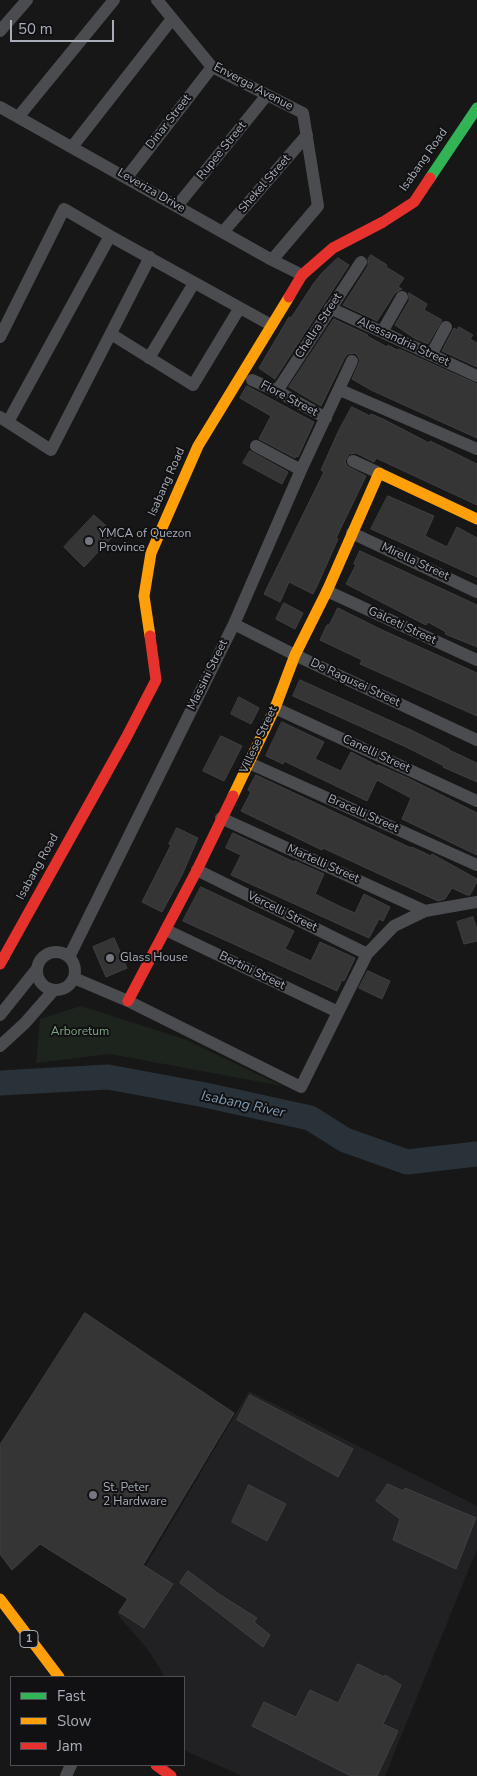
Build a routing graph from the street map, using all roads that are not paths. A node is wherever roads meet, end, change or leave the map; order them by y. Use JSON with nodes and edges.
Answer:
{"nodes":[{"id":1,"x":26,"y":0,"type":"edge"},
{"id":2,"x":114,"y":0,"type":"edge"},
{"id":3,"x":157,"y":0,"type":"edge"},
{"id":4,"x":172,"y":19,"type":"junction"},
{"id":5,"x":0,"y":31,"type":"edge"},
{"id":6,"x":212,"y":67,"type":"junction"},
{"id":7,"x":267,"y":95,"type":"junction"},
{"id":8,"x":0,"y":107,"type":"edge"},
{"id":9,"x":477,"y":108,"type":"edge"},
{"id":10,"x":19,"y":116,"type":"junction"},
{"id":11,"x":307,"y":135,"type":"junction"},
{"id":12,"x":72,"y":147,"type":"junction"},
{"id":13,"x":127,"y":178,"type":"junction"},
{"id":14,"x":177,"y":206,"type":"junction"},
{"id":15,"x":223,"y":232,"type":"junction"},
{"id":16,"x":110,"y":236,"type":"junction"},
{"id":17,"x":150,"y":257,"type":"junction"},
{"id":18,"x":272,"y":260,"type":"junction"},
{"id":19,"x":361,"y":262,"type":"dead end"},
{"id":20,"x":302,"y":275,"type":"junction"},
{"id":21,"x":194,"y":283,"type":"junction"},
{"id":22,"x":402,"y":297,"type":"dead end"},
{"id":23,"x":330,"y":308,"type":"junction"},
{"id":24,"x":239,"y":309,"type":"junction"},
{"id":25,"x":271,"y":325,"type":"junction"},
{"id":26,"x":446,"y":327,"type":"dead end"},
{"id":27,"x":382,"y":332,"type":"junction"},
{"id":28,"x":111,"y":334,"type":"junction"},
{"id":29,"x":0,"y":337,"type":"edge"},
{"id":30,"x":431,"y":354,"type":"junction"},
{"id":31,"x":149,"y":358,"type":"junction"},
{"id":32,"x":352,"y":361,"type":"dead end"},
{"id":33,"x":477,"y":376,"type":"edge"},
{"id":34,"x":252,"y":380,"type":"dead end"},
{"id":35,"x":340,"y":390,"type":"junction"},
{"id":36,"x":277,"y":391,"type":"junction"},
{"id":37,"x":326,"y":418,"type":"junction"},
{"id":38,"x":4,"y":420,"type":"edge"},
{"id":39,"x":256,"y":446,"type":"dead end"},
{"id":40,"x":477,"y":449,"type":"edge"},
{"id":41,"x":353,"y":461,"type":"dead end"},
{"id":42,"x":301,"y":470,"type":"junction"},
{"id":43,"x":379,"y":473,"type":"junction"},
{"id":44,"x":477,"y":519,"type":"edge"},
{"id":45,"x":352,"y":533,"type":"junction"},
{"id":46,"x":327,"y":591,"type":"junction"},
{"id":47,"x":477,"y":592,"type":"edge"},
{"id":48,"x":234,"y":624,"type":"junction"},
{"id":49,"x":295,"y":655,"type":"junction"},
{"id":50,"x":477,"y":660,"type":"edge"},
{"id":51,"x":275,"y":708,"type":"junction"},
{"id":52,"x":477,"y":740,"type":"edge"},
{"id":53,"x":249,"y":763,"type":"junction"},
{"id":54,"x":477,"y":800,"type":"edge"},
{"id":55,"x":221,"y":818,"type":"junction"},
{"id":56,"x":477,"y":865,"type":"edge"},
{"id":57,"x":197,"y":870,"type":"junction"},
{"id":58,"x":477,"y":902,"type":"edge"},
{"id":59,"x":425,"y":911,"type":"junction"},
{"id":60,"x":166,"y":930,"type":"junction"},
{"id":61,"x":367,"y":954,"type":"junction"},
{"id":62,"x":69,"y":957,"type":"junction"},
{"id":63,"x":0,"y":964,"type":"edge"},
{"id":64,"x":36,"y":970,"type":"junction"},
{"id":65,"x":74,"y":978,"type":"junction"},
{"id":66,"x":53,"y":990,"type":"junction"},
{"id":67,"x":128,"y":1001,"type":"junction"},
{"id":68,"x":338,"y":1012,"type":"junction"},
{"id":69,"x":0,"y":1015,"type":"edge"},
{"id":70,"x":0,"y":1046,"type":"edge"},
{"id":71,"x":0,"y":1599,"type":"edge"},
{"id":72,"x":58,"y":1676,"type":"edge"},
{"id":73,"x":157,"y":1766,"type":"edge"},
{"id":74,"x":171,"y":1776,"type":"edge"}],
"edges":[{"from":1,"to":5,"type":"street"},
{"from":2,"to":10,"type":"street"},
{"from":3,"to":4,"type":"street","name":"Enverga Avenue"},
{"from":4,"to":6,"type":"street","name":"Enverga Avenue"},
{"from":4,"to":12,"type":"street"},
{"from":6,"to":7,"type":"street","name":"Enverga Avenue"},
{"from":6,"to":13,"type":"street","name":"Dinar Street"},
{"from":7,"to":11,"type":"street","name":"Enverga Avenue"},
{"from":7,"to":14,"type":"street","name":"Rupee Street"},
{"from":8,"to":10,"type":"street","name":"Leveriza Drive"},
{"from":9,"to":20,"type":"street","name":"Isabang Road"},
{"from":10,"to":12,"type":"street","name":"Leveriza Drive"},
{"from":11,"to":15,"type":"street","name":"Shekel Street"},
{"from":11,"to":18,"type":"street","name":"Enverga Avenue"},
{"from":12,"to":13,"type":"street","name":"Leveriza Drive"},
{"from":13,"to":14,"type":"street","name":"Leveriza Drive"},
{"from":14,"to":15,"type":"street","name":"Leveriza Drive"},
{"from":15,"to":18,"type":"street","name":"Leveriza Drive"},
{"from":16,"to":17,"type":"street"},
{"from":16,"to":29,"type":"street"},
{"from":16,"to":38,"type":"street"},
{"from":17,"to":21,"type":"street"},
{"from":17,"to":28,"type":"street"},
{"from":18,"to":20,"type":"street","name":"Leveriza Drive"},
{"from":19,"to":23,"type":"street","name":"Chellra Street"},
{"from":20,"to":25,"type":"street","name":"Isabang Road"},
{"from":21,"to":24,"type":"street"},
{"from":21,"to":31,"type":"street"},
{"from":22,"to":27,"type":"street"},
{"from":23,"to":27,"type":"street","name":"Alessandria Street"},
{"from":23,"to":36,"type":"street","name":"Chellra Street"},
{"from":24,"to":25,"type":"street"},
{"from":24,"to":31,"type":"street"},
{"from":25,"to":63,"type":"street","name":"Isabang Road"},
{"from":26,"to":30,"type":"street"},
{"from":27,"to":30,"type":"street","name":"Alessandria Street"},
{"from":28,"to":31,"type":"street"},
{"from":28,"to":38,"type":"street"},
{"from":30,"to":33,"type":"street","name":"Alessandria Street"},
{"from":32,"to":35,"type":"street","name":"Massini Street"},
{"from":34,"to":36,"type":"street","name":"Fiore Street"},
{"from":35,"to":37,"type":"street","name":"Massini Street"},
{"from":35,"to":40,"type":"street"},
{"from":36,"to":37,"type":"street","name":"Fiore Street"},
{"from":37,"to":42,"type":"street","name":"Massini Street"},
{"from":39,"to":42,"type":"street"},
{"from":41,"to":43,"type":"street"},
{"from":42,"to":48,"type":"street","name":"Massini Street"},
{"from":43,"to":44,"type":"street"},
{"from":43,"to":45,"type":"street","name":"Villese Street"},
{"from":45,"to":46,"type":"street","name":"Villese Street"},
{"from":45,"to":47,"type":"street","name":"Mirella Street"},
{"from":46,"to":49,"type":"street","name":"Villese Street"},
{"from":46,"to":50,"type":"street","name":"Galceti Street"},
{"from":48,"to":49,"type":"street","name":"De Ragusei Street"},
{"from":48,"to":62,"type":"street","name":"Massini Street"},
{"from":49,"to":51,"type":"street","name":"Villese Street"},
{"from":49,"to":52,"type":"street","name":"De Ragusei Street"},
{"from":51,"to":53,"type":"street","name":"Villese Street"},
{"from":51,"to":54,"type":"street","name":"Canelli Street"},
{"from":53,"to":55,"type":"street","name":"Villese Street"},
{"from":53,"to":56,"type":"street","name":"Bracelli Street"},
{"from":55,"to":57,"type":"street","name":"Villese Street"},
{"from":55,"to":59,"type":"street","name":"Martelli Street"},
{"from":57,"to":60,"type":"street","name":"Villese Street"},
{"from":57,"to":61,"type":"street","name":"Vercelli Street"},
{"from":58,"to":59,"type":"street"},
{"from":59,"to":61,"type":"street"},
{"from":60,"to":67,"type":"street","name":"Villese Street"},
{"from":60,"to":68,"type":"street","name":"Bertini Street"},
{"from":61,"to":68,"type":"street"},
{"from":62,"to":64,"type":"street"},
{"from":62,"to":65,"type":"street"},
{"from":64,"to":66,"type":"street"},
{"from":64,"to":69,"type":"street"},
{"from":65,"to":66,"type":"street"},
{"from":65,"to":67,"type":"street"},
{"from":66,"to":70,"type":"street"},
{"from":67,"to":68,"type":"street"},
{"from":71,"to":72,"type":"street","number":"1"},
{"from":73,"to":74,"type":"street"}]}
